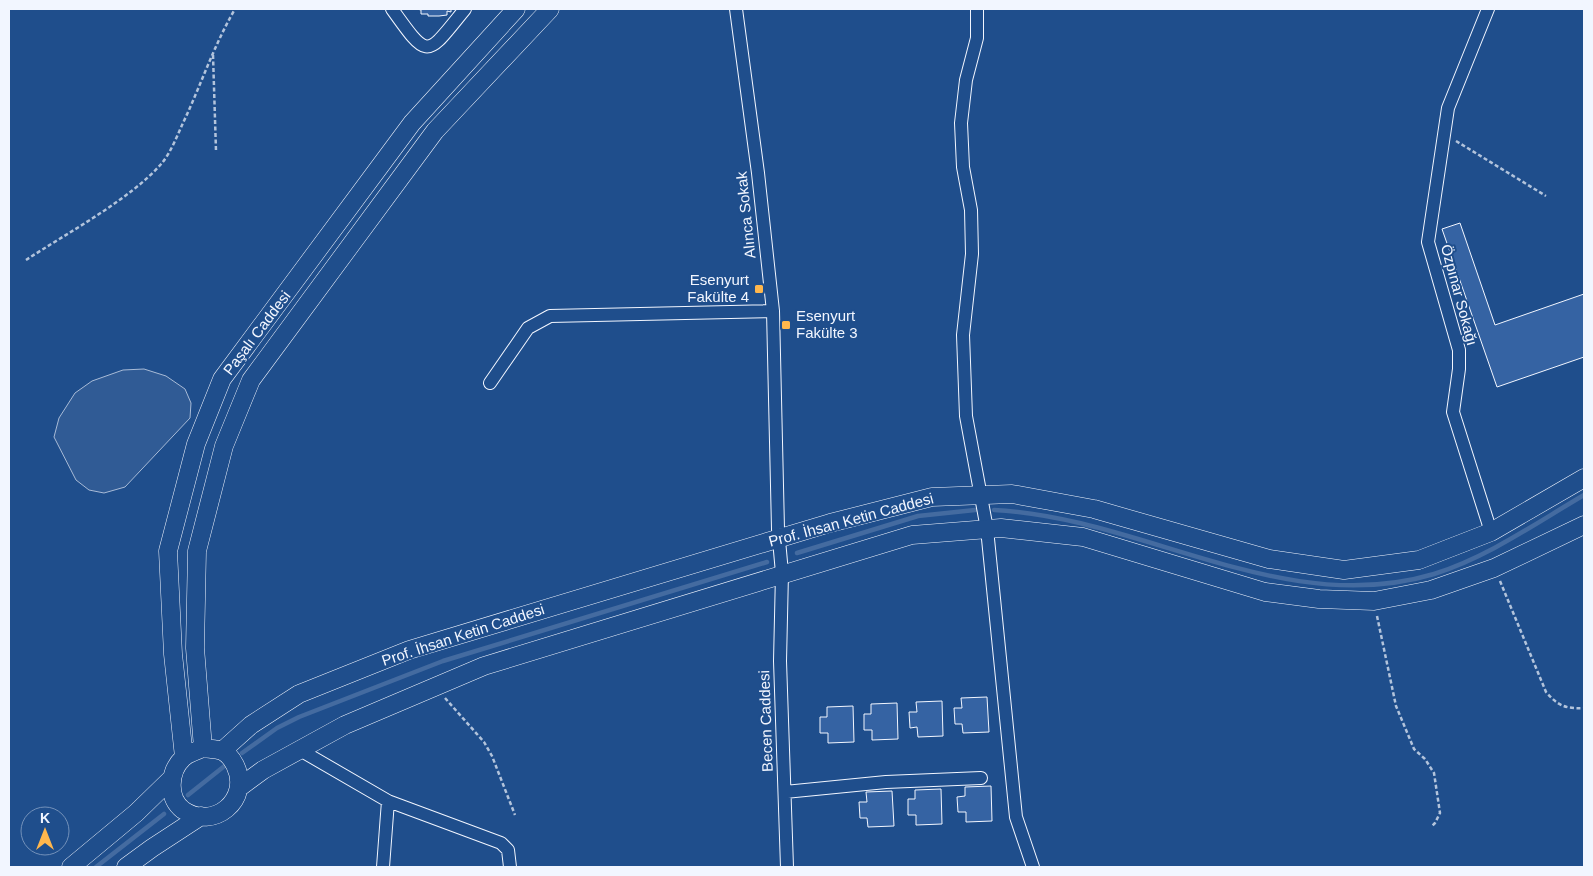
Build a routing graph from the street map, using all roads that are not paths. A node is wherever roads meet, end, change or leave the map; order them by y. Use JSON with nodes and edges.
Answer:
{"nodes":[{"id":1,"x":392,"y":9,"type":"edge"},
{"id":2,"x":464,"y":9,"type":"edge"},
{"id":3,"x":516,"y":9,"type":"edge"},
{"id":4,"x":550,"y":9,"type":"edge"},
{"id":5,"x":736,"y":9,"type":"edge"},
{"id":6,"x":977,"y":9,"type":"edge"},
{"id":7,"x":1488,"y":9,"type":"edge"},
{"id":8,"x":773,"y":311,"type":"junction"},
{"id":9,"x":490,"y":383,"type":"dead end"},
{"id":10,"x":1584,"y":478,"type":"edge"},
{"id":11,"x":981,"y":495,"type":"junction"},
{"id":12,"x":1584,"y":525,"type":"edge"},
{"id":13,"x":987,"y":529,"type":"junction"},
{"id":14,"x":1491,"y":532,"type":"junction"},
{"id":15,"x":778,"y":538,"type":"junction"},
{"id":16,"x":782,"y":574,"type":"junction"},
{"id":17,"x":203,"y":748,"type":"junction"},
{"id":18,"x":300,"y":750,"type":"junction"},
{"id":19,"x":222,"y":751,"type":"junction"},
{"id":20,"x":184,"y":757,"type":"junction"},
{"id":21,"x":172,"y":778,"type":"junction"},
{"id":22,"x":981,"y":778,"type":"dead end"},
{"id":23,"x":240,"y":787,"type":"junction"},
{"id":24,"x":784,"y":792,"type":"junction"},
{"id":25,"x":388,"y":800,"type":"junction"},
{"id":26,"x":201,"y":816,"type":"junction"},
{"id":27,"x":71,"y":867,"type":"edge"},
{"id":28,"x":126,"y":867,"type":"edge"},
{"id":29,"x":383,"y":867,"type":"edge"},
{"id":30,"x":510,"y":867,"type":"edge"},
{"id":31,"x":787,"y":867,"type":"edge"},
{"id":32,"x":1033,"y":867,"type":"edge"}],
"edges":[{"from":1,"to":2,"type":"street"},
{"from":3,"to":20,"type":"street","name":"Paşalı Caddesi"},
{"from":4,"to":17,"type":"street","name":"Paşalı Caddesi"},
{"from":5,"to":8,"type":"street","name":"Alınca Sokak"},
{"from":6,"to":11,"type":"street"},
{"from":7,"to":14,"type":"street","name":"Özpınar Sokağı"},
{"from":8,"to":9,"type":"street"},
{"from":8,"to":15,"type":"street","name":"Alınca Sokak"},
{"from":10,"to":14,"type":"street","name":"Prof. İhsan Ketin Caddesi"},
{"from":11,"to":13,"type":"street"},
{"from":11,"to":14,"type":"street","name":"Prof. İhsan Ketin Caddesi"},
{"from":11,"to":15,"type":"street","name":"Prof. İhsan Ketin Caddesi"},
{"from":12,"to":13,"type":"street","name":"Prof. İhsan Ketin Caddesi"},
{"from":13,"to":16,"type":"street","name":"Prof. İhsan Ketin Caddesi"},
{"from":13,"to":32,"type":"street"},
{"from":15,"to":16,"type":"street","name":"Becen Caddesi"},
{"from":15,"to":19,"type":"street","name":"Prof. İhsan Ketin Caddesi"},
{"from":16,"to":18,"type":"street","name":"Prof. İhsan Ketin Caddesi"},
{"from":16,"to":24,"type":"street","name":"Becen Caddesi"},
{"from":17,"to":19,"type":"street"},
{"from":17,"to":20,"type":"street"},
{"from":18,"to":23,"type":"street","name":"Prof. İhsan Ketin Caddesi"},
{"from":18,"to":25,"type":"street"},
{"from":19,"to":23,"type":"street"},
{"from":20,"to":21,"type":"street"},
{"from":21,"to":26,"type":"street"},
{"from":21,"to":27,"type":"street"},
{"from":22,"to":24,"type":"street"},
{"from":23,"to":26,"type":"street"},
{"from":24,"to":31,"type":"street","name":"Becen Caddesi"},
{"from":25,"to":29,"type":"street"},
{"from":25,"to":30,"type":"street"},
{"from":26,"to":28,"type":"street"}]}
